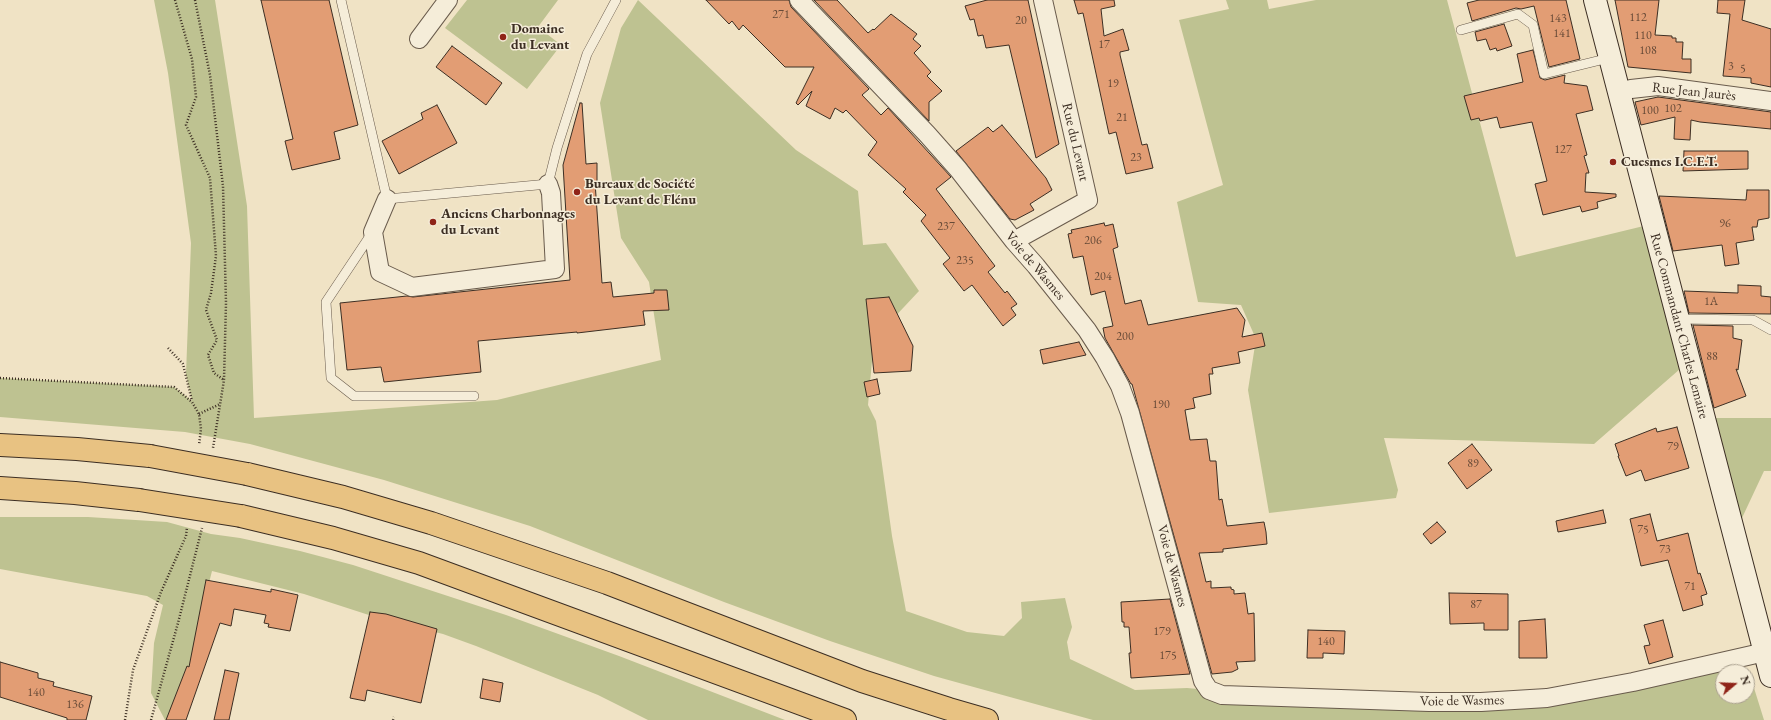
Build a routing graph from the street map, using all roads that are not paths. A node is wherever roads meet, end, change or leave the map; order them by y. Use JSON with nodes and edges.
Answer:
{"nodes":[{"id":1,"x":341,"y":0,"type":"edge"},
{"id":2,"x":448,"y":0,"type":"edge"},
{"id":3,"x":616,"y":0,"type":"edge"},
{"id":4,"x":799,"y":0,"type":"edge"},
{"id":5,"x":1043,"y":0,"type":"edge"},
{"id":6,"x":1595,"y":0,"type":"edge"},
{"id":7,"x":1461,"y":30,"type":"dead end"},
{"id":8,"x":418,"y":39,"type":"dead end"},
{"id":9,"x":1609,"y":58,"type":"junction"},
{"id":10,"x":1618,"y":92,"type":"junction"},
{"id":11,"x":1771,"y":101,"type":"edge"},
{"id":12,"x":548,"y":184,"type":"junction"},
{"id":13,"x":387,"y":199,"type":"junction"},
{"id":14,"x":373,"y":232,"type":"junction"},
{"id":15,"x":1014,"y":241,"type":"junction"},
{"id":16,"x":1677,"y":319,"type":"junction"},
{"id":17,"x":1771,"y":330,"type":"edge"},
{"id":18,"x":474,"y":396,"type":"dead end"},
{"id":19,"x":0,"y":445,"type":"edge"},
{"id":20,"x":0,"y":488,"type":"edge"},
{"id":21,"x":1765,"y":652,"type":"junction"},
{"id":22,"x":1771,"y":676,"type":"edge"},
{"id":23,"x":845,"y":720,"type":"edge"},
{"id":24,"x":987,"y":720,"type":"edge"}],
"edges":[{"from":1,"to":13,"type":"lane"},
{"from":2,"to":8,"type":"street"},
{"from":3,"to":12,"type":"lane"},
{"from":4,"to":15,"type":"street","name":"Voie de Wasmes"},
{"from":5,"to":15,"type":"street","name":"Rue du Levant"},
{"from":6,"to":9,"type":"street","name":"Rue Commandant Charles Lemaire"},
{"from":7,"to":9,"type":"lane"},
{"from":9,"to":10,"type":"street","name":"Rue Commandant Charles Lemaire"},
{"from":10,"to":11,"type":"street","name":"Rue Jean Jaurès"},
{"from":10,"to":16,"type":"street","name":"Rue Commandant Charles Lemaire"},
{"from":12,"to":13,"type":"lane"},
{"from":12,"to":14,"type":"street"},
{"from":13,"to":14,"type":"street"},
{"from":14,"to":18,"type":"lane"},
{"from":15,"to":21,"type":"street","name":"Voie de Wasmes"},
{"from":16,"to":17,"type":"lane"},
{"from":16,"to":21,"type":"street","name":"Rue Commandant Charles Lemaire"},
{"from":19,"to":24,"type":"highway","bridge":true},
{"from":20,"to":23,"type":"highway","bridge":true},
{"from":21,"to":22,"type":"street","name":"Rue Commandant Charles Lemaire"}]}
